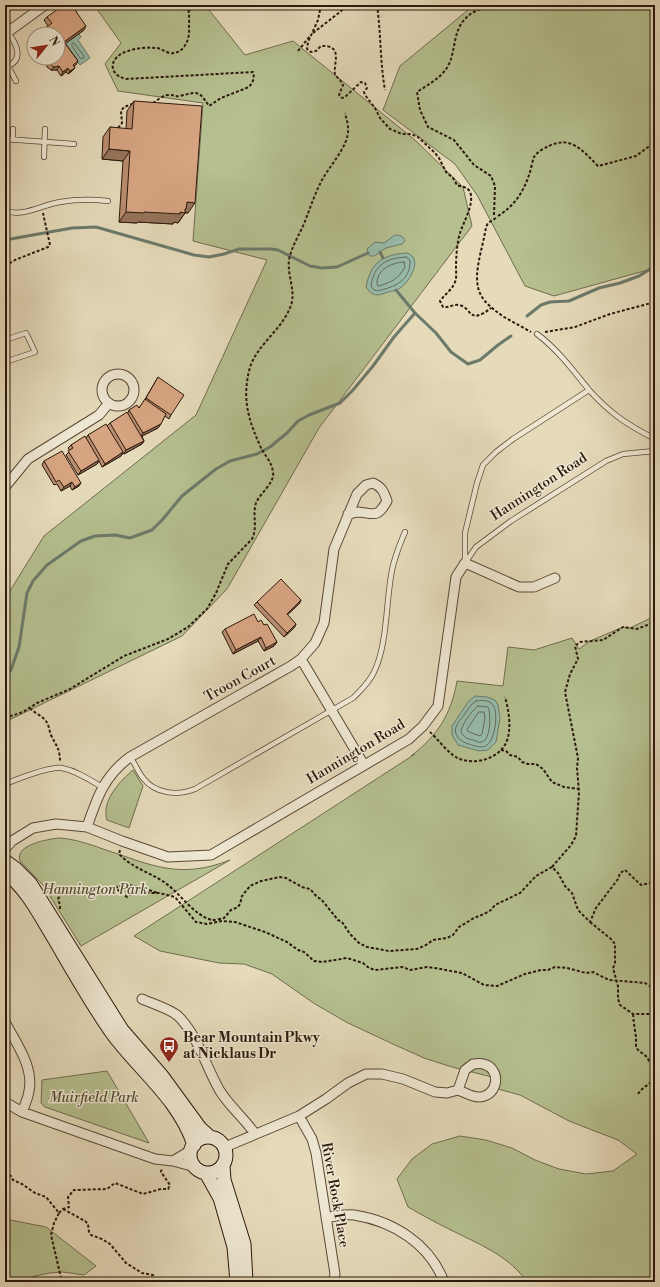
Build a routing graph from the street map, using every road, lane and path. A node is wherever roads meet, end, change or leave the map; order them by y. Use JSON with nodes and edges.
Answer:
{"nodes":[{"id":1,"x":45,"y":5,"type":"edge"},
{"id":2,"x":186,"y":5,"type":"edge"},
{"id":3,"x":200,"y":5,"type":"edge"},
{"id":4,"x":321,"y":5,"type":"edge"},
{"id":5,"x":347,"y":5,"type":"edge"},
{"id":6,"x":377,"y":5,"type":"edge"},
{"id":7,"x":512,"y":5,"type":"edge"},
{"id":8,"x":189,"y":10,"type":"junction"},
{"id":9,"x":6,"y":32,"type":"edge"},
{"id":10,"x":312,"y":34,"type":"junction"},
{"id":11,"x":298,"y":51,"type":"dead end"},
{"id":12,"x":7,"y":67,"type":"edge"},
{"id":13,"x":16,"y":81,"type":"dead end"},
{"id":14,"x":385,"y":90,"type":"dead end"},
{"id":15,"x":137,"y":103,"type":"edge"},
{"id":16,"x":151,"y":104,"type":"edge"},
{"id":17,"x":345,"y":113,"type":"dead end"},
{"id":18,"x":118,"y":128,"type":"edge"},
{"id":19,"x":13,"y":129,"type":"dead end"},
{"id":20,"x":45,"y":129,"type":"dead end"},
{"id":21,"x":5,"y":139,"type":"edge"},
{"id":22,"x":13,"y":140,"type":"junction"},
{"id":23,"x":45,"y":142,"type":"junction"},
{"id":24,"x":655,"y":142,"type":"edge"},
{"id":25,"x":74,"y":144,"type":"dead end"},
{"id":26,"x":44,"y":157,"type":"dead end"},
{"id":27,"x":108,"y":201,"type":"dead end"},
{"id":28,"x":5,"y":211,"type":"edge"},
{"id":29,"x":43,"y":213,"type":"dead end"},
{"id":30,"x":494,"y":215,"type":"dead end"},
{"id":31,"x":5,"y":266,"type":"edge"},
{"id":32,"x":655,"y":302,"type":"edge"},
{"id":33,"x":491,"y":308,"type":"junction"},
{"id":34,"x":537,"y":334,"type":"junction"},
{"id":35,"x":5,"y":340,"type":"edge"},
{"id":36,"x":5,"y":362,"type":"edge"},
{"id":37,"x":589,"y":390,"type":"junction"},
{"id":38,"x":109,"y":403,"type":"dead end"},
{"id":39,"x":655,"y":440,"type":"edge"},
{"id":40,"x":655,"y":451,"type":"edge"},
{"id":41,"x":5,"y":487,"type":"edge"},
{"id":42,"x":348,"y":514,"type":"dead end"},
{"id":43,"x":405,"y":532,"type":"dead end"},
{"id":44,"x":465,"y":563,"type":"junction"},
{"id":45,"x":555,"y":578,"type":"dead end"},
{"id":46,"x":655,"y":622,"type":"edge"},
{"id":47,"x":301,"y":659,"type":"junction"},
{"id":48,"x":505,"y":697,"type":"dead end"},
{"id":49,"x":30,"y":708,"type":"junction"},
{"id":50,"x":332,"y":710,"type":"junction"},
{"id":51,"x":5,"y":718,"type":"edge"},
{"id":52,"x":423,"y":726,"type":"junction"},
{"id":53,"x":501,"y":750,"type":"junction"},
{"id":54,"x":130,"y":756,"type":"junction"},
{"id":55,"x":364,"y":765,"type":"junction"},
{"id":56,"x":60,"y":768,"type":"junction"},
{"id":57,"x":5,"y":784,"type":"edge"},
{"id":58,"x":102,"y":787,"type":"junction"},
{"id":59,"x":579,"y":789,"type":"junction"},
{"id":60,"x":87,"y":827,"type":"junction"},
{"id":61,"x":122,"y":841,"type":"junction"},
{"id":62,"x":5,"y":849,"type":"edge"},
{"id":63,"x":5,"y":861,"type":"edge"},
{"id":64,"x":552,"y":867,"type":"junction"},
{"id":65,"x":5,"y":872,"type":"edge"},
{"id":66,"x":655,"y":882,"type":"edge"},
{"id":67,"x":115,"y":888,"type":"junction"},
{"id":68,"x":159,"y":893,"type":"junction"},
{"id":69,"x":59,"y":912,"type":"dead end"},
{"id":70,"x":590,"y":922,"type":"junction"},
{"id":71,"x":616,"y":981,"type":"junction"},
{"id":72,"x":655,"y":989,"type":"edge"},
{"id":73,"x":142,"y":999,"type":"dead end"},
{"id":74,"x":633,"y":1014,"type":"junction"},
{"id":75,"x":655,"y":1016,"type":"edge"},
{"id":76,"x":5,"y":1022,"type":"edge"},
{"id":77,"x":655,"y":1067,"type":"edge"},
{"id":78,"x":655,"y":1080,"type":"edge"},
{"id":79,"x":458,"y":1090,"type":"junction"},
{"id":80,"x":638,"y":1094,"type":"dead end"},
{"id":81,"x":5,"y":1102,"type":"edge"},
{"id":82,"x":22,"y":1112,"type":"junction"},
{"id":83,"x":299,"y":1116,"type":"junction"},
{"id":84,"x":255,"y":1134,"type":"junction"},
{"id":85,"x":210,"y":1137,"type":"junction"},
{"id":86,"x":193,"y":1147,"type":"junction"},
{"id":87,"x":225,"y":1147,"type":"junction"},
{"id":88,"x":163,"y":1161,"type":"junction"},
{"id":89,"x":173,"y":1161,"type":"junction"},
{"id":90,"x":223,"y":1166,"type":"junction"},
{"id":91,"x":200,"y":1170,"type":"junction"},
{"id":92,"x":5,"y":1172,"type":"edge"},
{"id":93,"x":63,"y":1210,"type":"junction"},
{"id":94,"x":59,"y":1213,"type":"junction"},
{"id":95,"x":326,"y":1218,"type":"junction"},
{"id":96,"x":62,"y":1282,"type":"edge"},
{"id":97,"x":158,"y":1282,"type":"edge"},
{"id":98,"x":237,"y":1282,"type":"edge"},
{"id":99,"x":246,"y":1282,"type":"edge"},
{"id":100,"x":333,"y":1282,"type":"edge"},
{"id":101,"x":444,"y":1282,"type":"edge"}],
"edges":[{"from":1,"to":9,"type":"street"},
{"from":2,"to":8,"type":"path"},
{"from":3,"to":8,"type":"path"},
{"from":4,"to":10,"type":"path"},
{"from":5,"to":10,"type":"path"},
{"from":6,"to":14,"type":"path"},
{"from":7,"to":30,"type":"path"},
{"from":8,"to":16,"type":"path"},
{"from":9,"to":12,"type":"lane"},
{"from":10,"to":11,"type":"path"},
{"from":10,"to":33,"type":"path"},
{"from":12,"to":13,"type":"lane"},
{"from":15,"to":18,"type":"path"},
{"from":17,"to":49,"type":"path"},
{"from":19,"to":22,"type":"lane"},
{"from":20,"to":23,"type":"lane"},
{"from":21,"to":22,"type":"lane"},
{"from":22,"to":23,"type":"lane"},
{"from":23,"to":25,"type":"lane"},
{"from":23,"to":26,"type":"lane"},
{"from":24,"to":33,"type":"path"},
{"from":27,"to":28,"type":"lane"},
{"from":29,"to":31,"type":"path"},
{"from":32,"to":34,"type":"path"},
{"from":33,"to":34,"type":"path"},
{"from":34,"to":37,"type":"lane"},
{"from":35,"to":36,"type":"lane"},
{"from":37,"to":39,"type":"lane"},
{"from":37,"to":44,"type":"lane"},
{"from":38,"to":41,"type":"street"},
{"from":40,"to":44,"type":"lane","name":"Hannington Road"},
{"from":42,"to":47,"type":"street","name":"Troon Court"},
{"from":43,"to":50,"type":"lane"},
{"from":44,"to":45,"type":"street"},
{"from":44,"to":52,"type":"street","name":"Hannington Road"},
{"from":46,"to":59,"type":"path"},
{"from":47,"to":50,"type":"street"},
{"from":47,"to":54,"type":"street","name":"Troon Court"},
{"from":48,"to":53,"type":"path"},
{"from":49,"to":51,"type":"path"},
{"from":49,"to":56,"type":"path"},
{"from":50,"to":54,"type":"lane"},
{"from":50,"to":55,"type":"street"},
{"from":52,"to":53,"type":"path"},
{"from":52,"to":55,"type":"street","name":"Hannington Road"},
{"from":53,"to":59,"type":"path"},
{"from":54,"to":58,"type":"street","name":"Troon Court"},
{"from":55,"to":61,"type":"street","name":"Hannington Road"},
{"from":56,"to":57,"type":"lane"},
{"from":56,"to":58,"type":"lane"},
{"from":58,"to":60,"type":"street","name":"Troon Court"},
{"from":59,"to":64,"type":"path"},
{"from":60,"to":61,"type":"street","name":"Hannington Road"},
{"from":60,"to":62,"type":"street","name":"Hannington Road"},
{"from":61,"to":64,"type":"path"},
{"from":63,"to":85,"type":"street"},
{"from":64,"to":70,"type":"path"},
{"from":65,"to":86,"type":"street"},
{"from":66,"to":70,"type":"path"},
{"from":67,"to":68,"type":"path"},
{"from":67,"to":68,"type":"path"},
{"from":67,"to":69,"type":"path"},
{"from":68,"to":71,"type":"path"},
{"from":70,"to":71,"type":"path"},
{"from":71,"to":72,"type":"path"},
{"from":71,"to":74,"type":"path"},
{"from":73,"to":84,"type":"street"},
{"from":74,"to":75,"type":"path"},
{"from":74,"to":77,"type":"path"},
{"from":76,"to":82,"type":"street"},
{"from":78,"to":80,"type":"path"},
{"from":79,"to":79,"type":"street"},
{"from":79,"to":83,"type":"street"},
{"from":81,"to":82,"type":"street"},
{"from":82,"to":88,"type":"street"},
{"from":83,"to":84,"type":"street"},
{"from":83,"to":95,"type":"street","name":"River Rock Place"},
{"from":84,"to":87,"type":"street"},
{"from":85,"to":86,"type":"street"},
{"from":85,"to":87,"type":"street"},
{"from":86,"to":89,"type":"street"},
{"from":86,"to":91,"type":"street"},
{"from":87,"to":90,"type":"street"},
{"from":88,"to":89,"type":"street"},
{"from":88,"to":93,"type":"path"},
{"from":89,"to":91,"type":"street"},
{"from":90,"to":91,"type":"street"},
{"from":90,"to":99,"type":"street"},
{"from":91,"to":98,"type":"street"},
{"from":92,"to":94,"type":"path"},
{"from":93,"to":94,"type":"path"},
{"from":93,"to":97,"type":"path"},
{"from":94,"to":96,"type":"path"},
{"from":95,"to":100,"type":"street","name":"River Rock Place"},
{"from":95,"to":101,"type":"street"}]}
